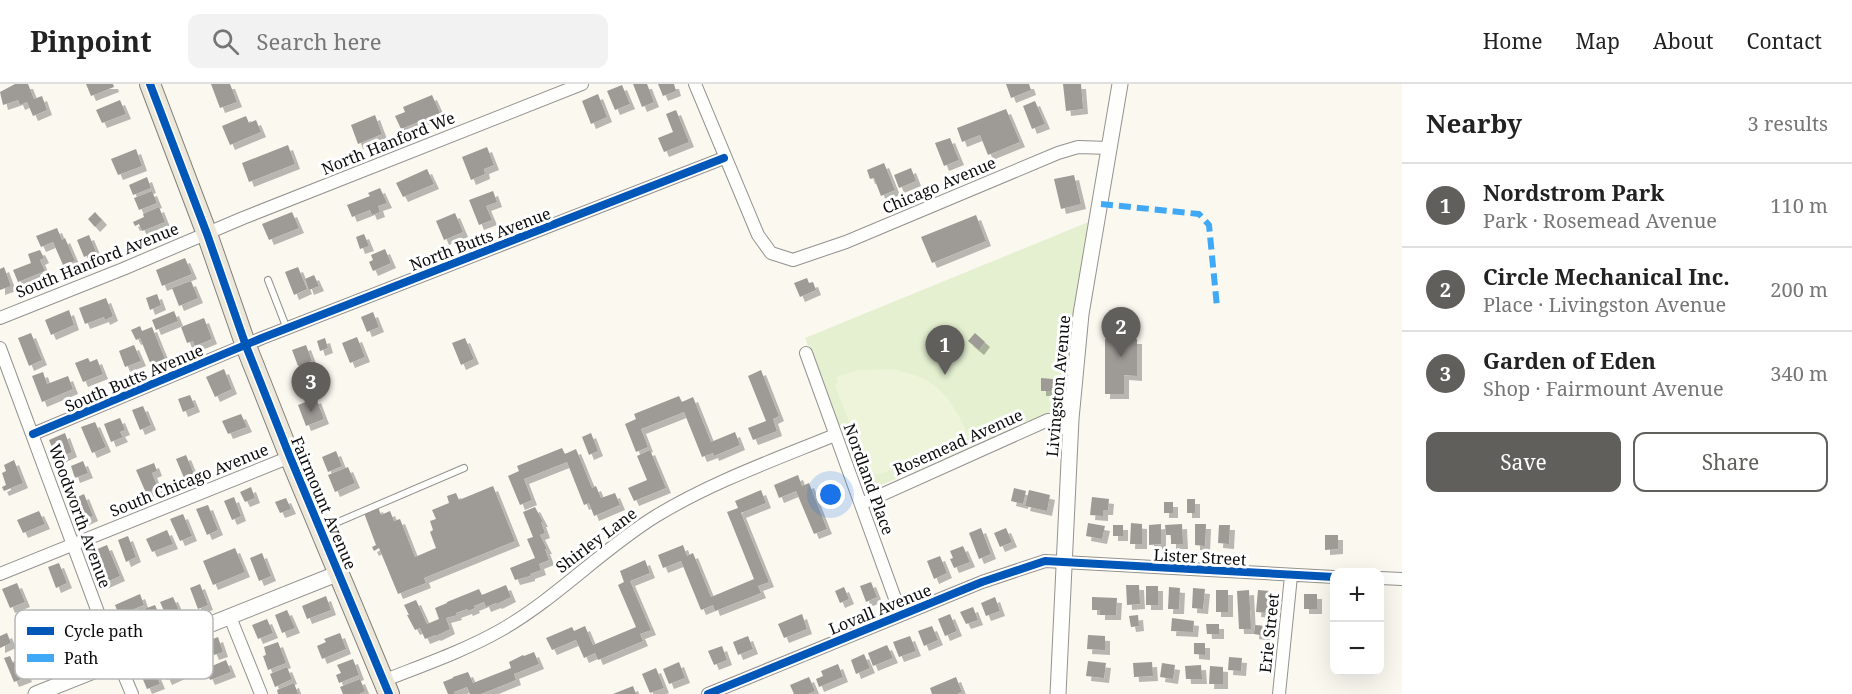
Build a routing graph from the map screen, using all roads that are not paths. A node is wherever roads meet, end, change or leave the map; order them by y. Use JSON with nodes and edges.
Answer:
{"nodes":[{"id":1,"x":150,"y":84,"type":"edge"},
{"id":2,"x":582,"y":84,"type":"edge"},
{"id":3,"x":694,"y":84,"type":"edge"},
{"id":4,"x":1120,"y":84,"type":"edge"},
{"id":5,"x":1110,"y":148,"type":"junction"},
{"id":6,"x":724,"y":158,"type":"junction"},
{"id":7,"x":207,"y":234,"type":"junction"},
{"id":8,"x":268,"y":280,"type":"dead end"},
{"id":9,"x":0,"y":318,"type":"edge"},
{"id":10,"x":287,"y":328,"type":"junction"},
{"id":11,"x":246,"y":346,"type":"junction"},
{"id":12,"x":0,"y":348,"type":"edge"},
{"id":13,"x":806,"y":353,"type":"dead end"},
{"id":14,"x":1071,"y":419,"type":"junction"},
{"id":15,"x":33,"y":434,"type":"junction"},
{"id":16,"x":835,"y":435,"type":"junction"},
{"id":17,"x":290,"y":457,"type":"junction"},
{"id":18,"x":464,"y":468,"type":"dead end"},
{"id":19,"x":861,"y":504,"type":"junction"},
{"id":20,"x":320,"y":530,"type":"junction"},
{"id":21,"x":73,"y":545,"type":"junction"},
{"id":22,"x":1064,"y":562,"type":"junction"},
{"id":23,"x":339,"y":573,"type":"junction"},
{"id":24,"x":0,"y":574,"type":"edge"},
{"id":25,"x":1291,"y":576,"type":"junction"},
{"id":26,"x":1330,"y":577,"type":"edge"},
{"id":27,"x":1384,"y":578,"type":"edge"},
{"id":28,"x":1402,"y":579,"type":"edge"},
{"id":29,"x":98,"y":610,"type":"edge"},
{"id":30,"x":901,"y":615,"type":"junction"},
{"id":31,"x":230,"y":617,"type":"junction"},
{"id":32,"x":213,"y":624,"type":"edge"},
{"id":33,"x":73,"y":679,"type":"edge"},
{"id":34,"x":126,"y":679,"type":"edge"},
{"id":35,"x":386,"y":687,"type":"edge"},
{"id":36,"x":36,"y":694,"type":"edge"},
{"id":37,"x":132,"y":694,"type":"edge"},
{"id":38,"x":261,"y":694,"type":"edge"},
{"id":39,"x":708,"y":694,"type":"edge"},
{"id":40,"x":1058,"y":694,"type":"edge"},
{"id":41,"x":1279,"y":694,"type":"edge"}],
"edges":[{"from":1,"to":7,"type":"main road","name":"Fairmount Avenue"},
{"from":2,"to":7,"type":"street","name":"North Hanford We"},
{"from":3,"to":6,"type":"street"},
{"from":4,"to":5,"type":"street","name":"Livingston Avenue"},
{"from":5,"to":6,"type":"street","name":"Chicago Avenue"},
{"from":5,"to":14,"type":"street","name":"Livingston Avenue"},
{"from":6,"to":10,"type":"street","name":"North Butts Avenue"},
{"from":7,"to":9,"type":"street","name":"South Hanford Avenue"},
{"from":7,"to":11,"type":"main road","name":"Fairmount Avenue"},
{"from":8,"to":10,"type":"lane"},
{"from":10,"to":11,"type":"street","name":"North Butts Avenue"},
{"from":11,"to":15,"type":"street","name":"South Butts Avenue"},
{"from":11,"to":17,"type":"main road","name":"Fairmount Avenue"},
{"from":12,"to":15,"type":"street","name":"Woodworth Avenue"},
{"from":13,"to":16,"type":"street","name":"Nordland Place"},
{"from":14,"to":19,"type":"street","name":"Rosemead Avenue"},
{"from":14,"to":22,"type":"street","name":"Livingston Avenue"},
{"from":15,"to":21,"type":"street","name":"Woodworth Avenue"},
{"from":16,"to":19,"type":"street","name":"Nordland Place"},
{"from":16,"to":35,"type":"street","name":"Shirley Lane"},
{"from":17,"to":20,"type":"main road","name":"Fairmount Avenue"},
{"from":17,"to":21,"type":"street","name":"South Chicago Avenue"},
{"from":18,"to":20,"type":"lane"},
{"from":19,"to":30,"type":"street","name":"Nordland Place"},
{"from":20,"to":23,"type":"main road","name":"Fairmount Avenue"},
{"from":21,"to":24,"type":"street","name":"South Chicago Avenue"},
{"from":21,"to":29,"type":"street","name":"Woodworth Avenue"},
{"from":22,"to":25,"type":"street","name":"Lister Street"},
{"from":22,"to":30,"type":"street","name":"Lovall Avenue"},
{"from":22,"to":40,"type":"street","name":"Livingston Avenue"},
{"from":23,"to":31,"type":"street"},
{"from":23,"to":35,"type":"main road","name":"Fairmount Avenue"},
{"from":25,"to":26,"type":"street","name":"Lister Street"},
{"from":25,"to":41,"type":"street","name":"Erie Street"},
{"from":27,"to":28,"type":"street"},
{"from":30,"to":39,"type":"street","name":"Lovall Avenue"},
{"from":31,"to":32,"type":"street"},
{"from":31,"to":38,"type":"street"},
{"from":33,"to":36,"type":"street"},
{"from":34,"to":37,"type":"street","name":"Woodworth Avenue"}]}
